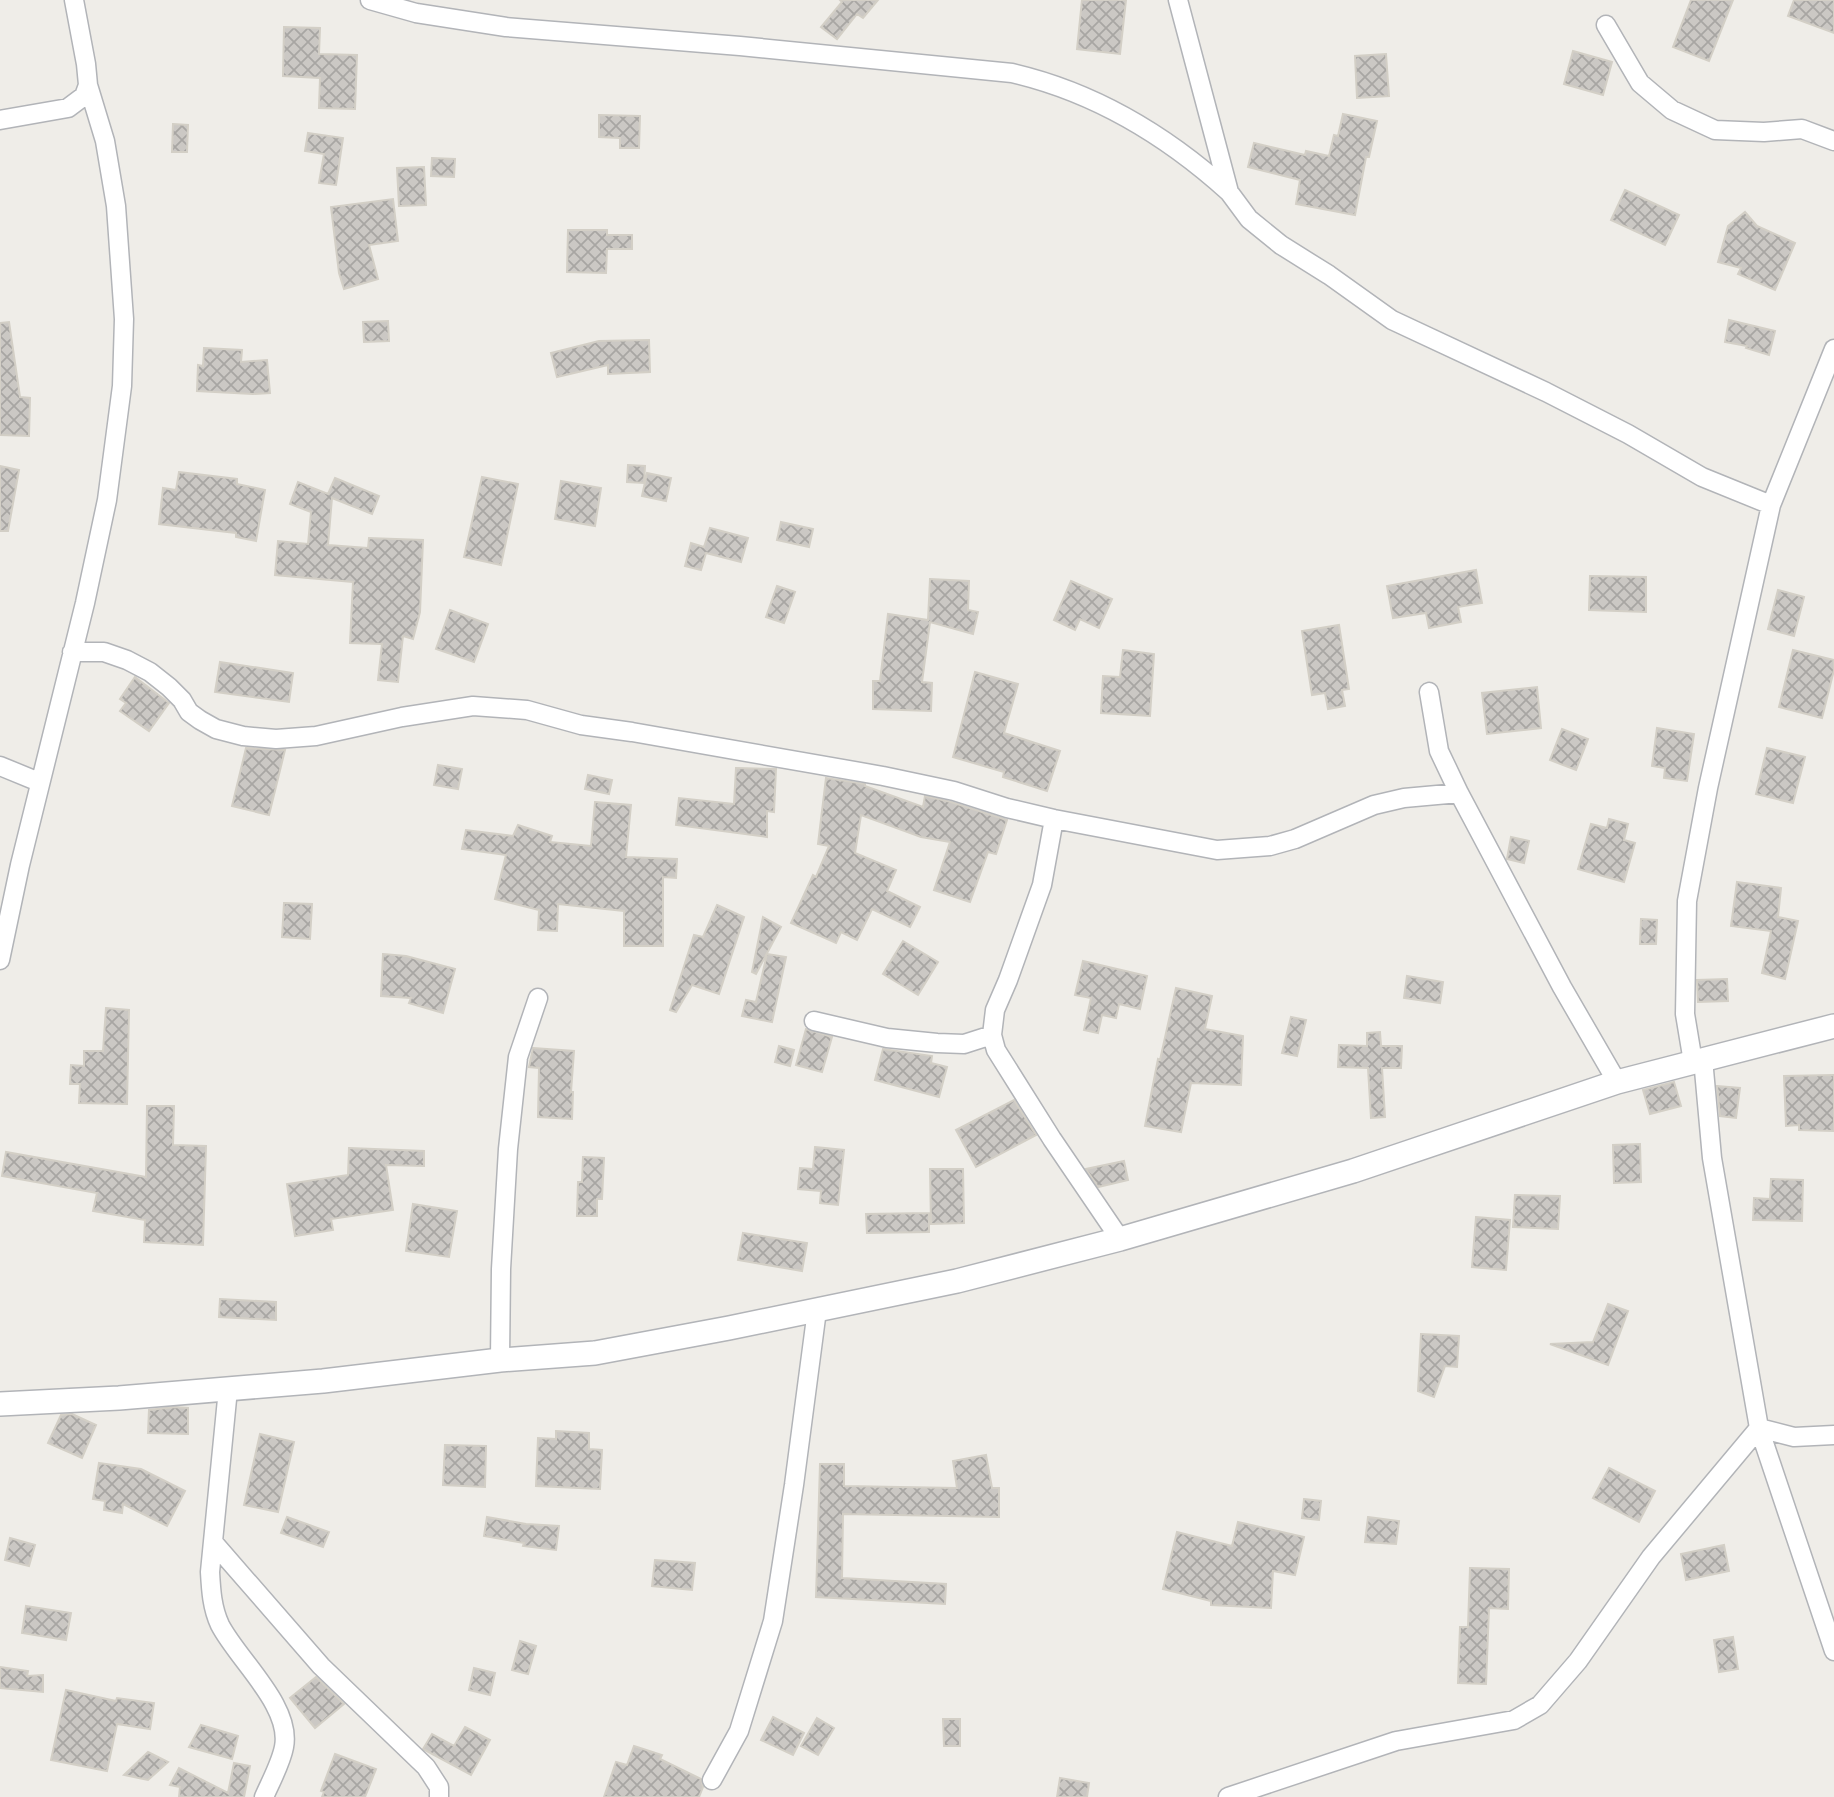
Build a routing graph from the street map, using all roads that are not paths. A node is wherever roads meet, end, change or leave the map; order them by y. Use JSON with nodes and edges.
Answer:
{"nodes":[{"id":1,"x":74,"y":0,"type":"edge"},
{"id":2,"x":370,"y":0,"type":"edge"},
{"id":3,"x":1178,"y":0,"type":"edge"},
{"id":4,"x":1606,"y":25,"type":"dead end"},
{"id":5,"x":88,"y":85,"type":"junction"},
{"id":6,"x":0,"y":120,"type":"edge"},
{"id":7,"x":1834,"y":141,"type":"edge"},
{"id":8,"x":1229,"y":192,"type":"junction"},
{"id":9,"x":1834,"y":349,"type":"edge"},
{"id":10,"x":1771,"y":505,"type":"junction"},
{"id":11,"x":72,"y":652,"type":"junction"},
{"id":12,"x":1429,"y":692,"type":"dead end"},
{"id":13,"x":0,"y":766,"type":"edge"},
{"id":14,"x":39,"y":782,"type":"junction"},
{"id":15,"x":1459,"y":793,"type":"junction"},
{"id":16,"x":1054,"y":819,"type":"junction"},
{"id":17,"x":0,"y":960,"type":"edge"},
{"id":18,"x":538,"y":998,"type":"dead end"},
{"id":19,"x":814,"y":1021,"type":"dead end"},
{"id":20,"x":1834,"y":1026,"type":"edge"},
{"id":21,"x":992,"y":1035,"type":"junction"},
{"id":22,"x":1698,"y":1060,"type":"junction"},
{"id":23,"x":1617,"y":1082,"type":"junction"},
{"id":24,"x":1120,"y":1239,"type":"junction"},
{"id":25,"x":817,"y":1310,"type":"junction"},
{"id":26,"x":500,"y":1360,"type":"junction"},
{"id":27,"x":228,"y":1389,"type":"junction"},
{"id":28,"x":0,"y":1404,"type":"edge"},
{"id":29,"x":1759,"y":1428,"type":"junction"},
{"id":30,"x":1834,"y":1435,"type":"edge"},
{"id":31,"x":213,"y":1542,"type":"junction"},
{"id":32,"x":1834,"y":1651,"type":"edge"},
{"id":33,"x":712,"y":1780,"type":"dead end"},
{"id":34,"x":264,"y":1797,"type":"edge"},
{"id":35,"x":439,"y":1797,"type":"edge"},
{"id":36,"x":1228,"y":1797,"type":"edge"}],
"edges":[{"from":1,"to":5,"type":"street"},
{"from":2,"to":8,"type":"street"},
{"from":3,"to":8,"type":"street"},
{"from":4,"to":7,"type":"street"},
{"from":5,"to":6,"type":"street"},
{"from":5,"to":11,"type":"street"},
{"from":8,"to":10,"type":"street"},
{"from":9,"to":10,"type":"street"},
{"from":10,"to":22,"type":"street"},
{"from":11,"to":14,"type":"street"},
{"from":11,"to":16,"type":"street"},
{"from":12,"to":15,"type":"street"},
{"from":13,"to":14,"type":"street"},
{"from":14,"to":17,"type":"street"},
{"from":15,"to":16,"type":"street"},
{"from":15,"to":23,"type":"street"},
{"from":16,"to":21,"type":"street"},
{"from":18,"to":26,"type":"street"},
{"from":19,"to":21,"type":"street"},
{"from":20,"to":22,"type":"street"},
{"from":21,"to":24,"type":"street"},
{"from":22,"to":23,"type":"street"},
{"from":22,"to":29,"type":"street"},
{"from":23,"to":24,"type":"street"},
{"from":24,"to":25,"type":"street"},
{"from":25,"to":26,"type":"street"},
{"from":25,"to":33,"type":"street"},
{"from":26,"to":27,"type":"street"},
{"from":27,"to":28,"type":"street"},
{"from":27,"to":31,"type":"street"},
{"from":29,"to":30,"type":"street"},
{"from":29,"to":32,"type":"street"},
{"from":29,"to":36,"type":"street"},
{"from":31,"to":34,"type":"street"},
{"from":31,"to":35,"type":"street"}]}
